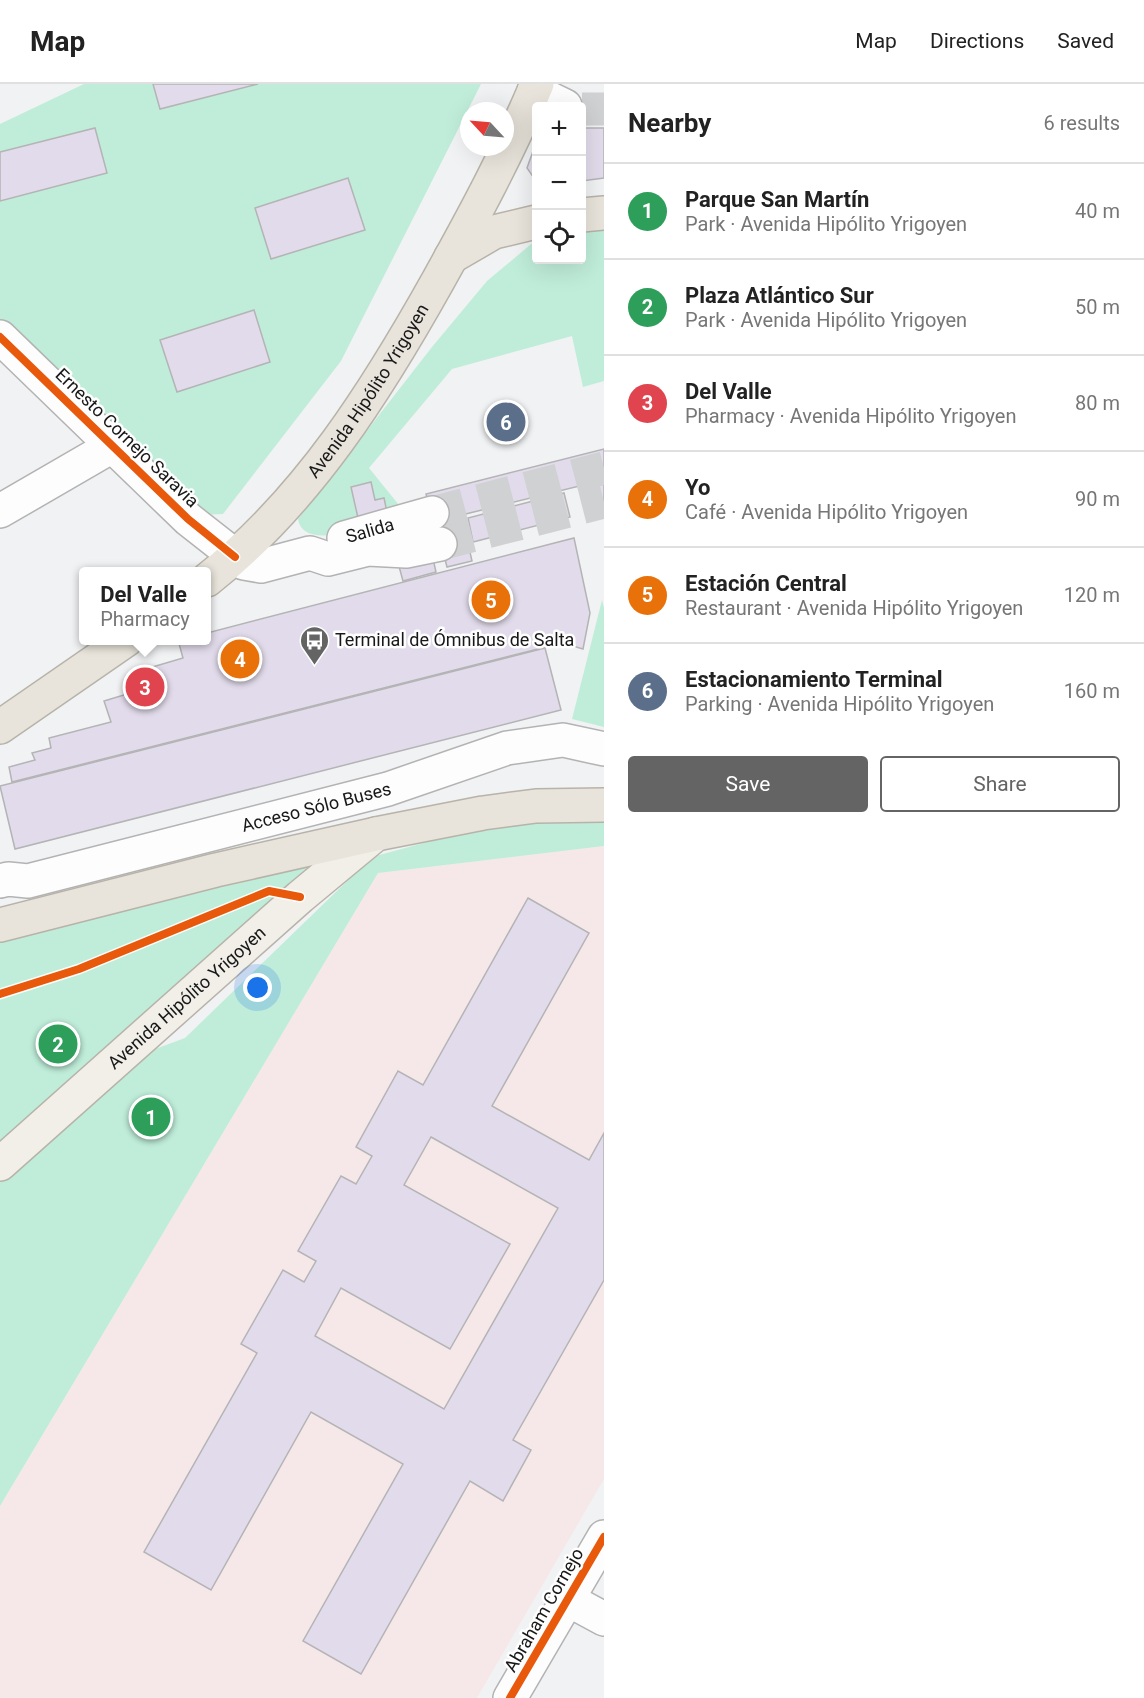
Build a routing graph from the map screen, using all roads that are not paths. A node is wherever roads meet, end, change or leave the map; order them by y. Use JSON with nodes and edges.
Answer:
{"nodes":[{"id":1,"x":536,"y":87,"type":"edge"},
{"id":2,"x":559,"y":102,"type":"edge"},
{"id":3,"x":604,"y":213,"type":"edge"},
{"id":4,"x":586,"y":215,"type":"edge"},
{"id":5,"x":532,"y":223,"type":"edge"},
{"id":6,"x":451,"y":257,"type":"junction"},
{"id":7,"x":0,"y":337,"type":"edge"},
{"id":8,"x":114,"y":445,"type":"junction"},
{"id":9,"x":0,"y":511,"type":"edge"},
{"id":10,"x":309,"y":553,"type":"junction"},
{"id":11,"x":236,"y":557,"type":"junction"},
{"id":12,"x":211,"y":576,"type":"edge"},
{"id":13,"x":119,"y":645,"type":"edge"},
{"id":14,"x":0,"y":727,"type":"edge"},
{"id":15,"x":604,"y":749,"type":"edge"},
{"id":16,"x":604,"y":805,"type":"edge"},
{"id":17,"x":375,"y":834,"type":"junction"},
{"id":18,"x":14,"y":881,"type":"edge"},
{"id":19,"x":0,"y":897,"type":"edge"},
{"id":20,"x":0,"y":926,"type":"edge"},
{"id":21,"x":0,"y":1164,"type":"edge"},
{"id":22,"x":604,"y":1538,"type":"edge"},
{"id":23,"x":567,"y":1599,"type":"junction"},
{"id":24,"x":604,"y":1619,"type":"edge"},
{"id":25,"x":510,"y":1698,"type":"edge"}],
"edges":[{"from":1,"to":2,"type":"street"},
{"from":1,"to":6,"type":"highway"},
{"from":3,"to":4,"type":"highway"},
{"from":5,"to":6,"type":"highway","name":"Avenida Hipólito Yrigoyen"},
{"from":6,"to":11,"type":"highway","name":"Avenida Hipólito Yrigoyen"},
{"from":7,"to":8,"type":"street","name":"Ernesto Cornejo Saravia"},
{"from":8,"to":9,"type":"street"},
{"from":8,"to":11,"type":"street","name":"Ernesto Cornejo Saravia"},
{"from":10,"to":10,"type":"street","name":"Salida"},
{"from":10,"to":11,"type":"street","name":"Salida"},
{"from":11,"to":12,"type":"highway","name":"Avenida Hipólito Yrigoyen"},
{"from":13,"to":14,"type":"highway"},
{"from":15,"to":18,"type":"street","name":"Acceso Sólo Buses"},
{"from":16,"to":17,"type":"highway","name":"Avenida Hipólito Yrigoyen"},
{"from":17,"to":20,"type":"highway","name":"Avenida Hipólito Yrigoyen"},
{"from":17,"to":21,"type":"main road","name":"Avenida Hipólito Yrigoyen"},
{"from":18,"to":19,"type":"street","name":"Acceso Sólo Buses"},
{"from":22,"to":23,"type":"street","name":"Abraham Cornejo"},
{"from":23,"to":24,"type":"street"},
{"from":23,"to":25,"type":"street","name":"Abraham Cornejo"}]}
